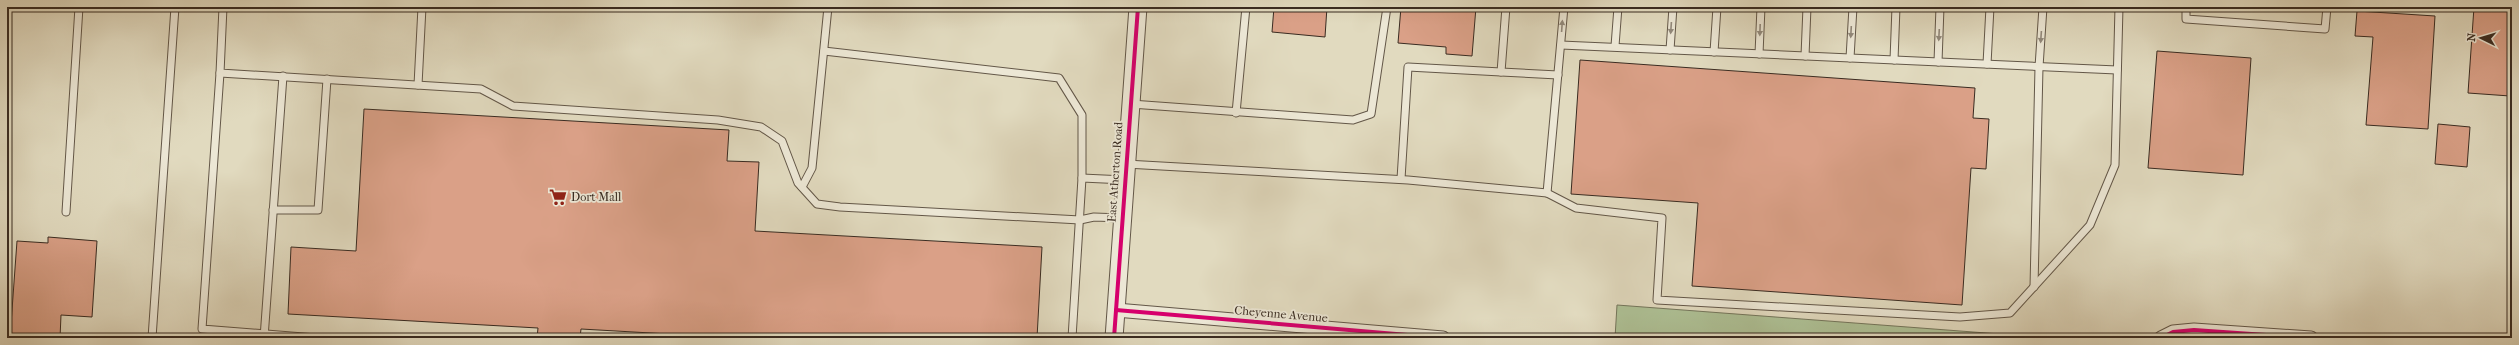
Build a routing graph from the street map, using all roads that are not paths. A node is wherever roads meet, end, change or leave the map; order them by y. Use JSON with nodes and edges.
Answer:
{"nodes":[{"id":1,"x":78,"y":7,"type":"edge"},
{"id":2,"x":175,"y":7,"type":"edge"},
{"id":3,"x":223,"y":7,"type":"edge"},
{"id":4,"x":422,"y":7,"type":"edge"},
{"id":5,"x":828,"y":7,"type":"edge"},
{"id":6,"x":1138,"y":7,"type":"edge"},
{"id":7,"x":1246,"y":7,"type":"edge"},
{"id":8,"x":1386,"y":7,"type":"edge"},
{"id":9,"x":1506,"y":7,"type":"edge"},
{"id":10,"x":1564,"y":7,"type":"edge"},
{"id":11,"x":1618,"y":7,"type":"edge"},
{"id":12,"x":1673,"y":7,"type":"edge"},
{"id":13,"x":1717,"y":7,"type":"edge"},
{"id":14,"x":1761,"y":7,"type":"edge"},
{"id":15,"x":1807,"y":7,"type":"edge"},
{"id":16,"x":1853,"y":7,"type":"edge"},
{"id":17,"x":1896,"y":7,"type":"edge"},
{"id":18,"x":1940,"y":7,"type":"edge"},
{"id":19,"x":1990,"y":7,"type":"edge"},
{"id":20,"x":2043,"y":7,"type":"edge"},
{"id":21,"x":2119,"y":7,"type":"edge"},
{"id":22,"x":2186,"y":7,"type":"edge"},
{"id":23,"x":2327,"y":7,"type":"edge"},
{"id":24,"x":1561,"y":45,"type":"junction"},
{"id":25,"x":1615,"y":46,"type":"junction"},
{"id":26,"x":1670,"y":50,"type":"junction"},
{"id":27,"x":824,"y":51,"type":"junction"},
{"id":28,"x":1714,"y":52,"type":"junction"},
{"id":29,"x":1759,"y":54,"type":"junction"},
{"id":30,"x":1805,"y":56,"type":"junction"},
{"id":31,"x":1850,"y":58,"type":"junction"},
{"id":32,"x":1894,"y":60,"type":"junction"},
{"id":33,"x":1938,"y":62,"type":"junction"},
{"id":34,"x":1987,"y":64,"type":"junction"},
{"id":35,"x":2039,"y":67,"type":"junction"},
{"id":36,"x":2117,"y":70,"type":"junction"},
{"id":37,"x":1501,"y":72,"type":"junction"},
{"id":38,"x":220,"y":73,"type":"junction"},
{"id":39,"x":1558,"y":75,"type":"junction"},
{"id":40,"x":283,"y":76,"type":"junction"},
{"id":41,"x":327,"y":79,"type":"junction"},
{"id":42,"x":418,"y":85,"type":"junction"},
{"id":43,"x":1130,"y":104,"type":"junction"},
{"id":44,"x":1236,"y":113,"type":"junction"},
{"id":45,"x":1125,"y":172,"type":"junction"},
{"id":46,"x":1082,"y":178,"type":"junction"},
{"id":47,"x":1401,"y":180,"type":"junction"},
{"id":48,"x":802,"y":187,"type":"junction"},
{"id":49,"x":1547,"y":193,"type":"junction"},
{"id":50,"x":273,"y":210,"type":"junction"},
{"id":51,"x":66,"y":212,"type":"dead end"},
{"id":52,"x":1122,"y":218,"type":"junction"},
{"id":53,"x":1080,"y":220,"type":"junction"},
{"id":54,"x":2034,"y":287,"type":"junction"},
{"id":55,"x":1116,"y":310,"type":"junction"},
{"id":56,"x":264,"y":337,"type":"edge"},
{"id":57,"x":152,"y":338,"type":"edge"},
{"id":58,"x":316,"y":338,"type":"edge"},
{"id":59,"x":1072,"y":338,"type":"edge"},
{"id":60,"x":1114,"y":338,"type":"edge"},
{"id":61,"x":1443,"y":338,"type":"edge"},
{"id":62,"x":2161,"y":338,"type":"edge"},
{"id":63,"x":2311,"y":338,"type":"edge"}],
"edges":[{"from":1,"to":51,"type":"lane"},
{"from":2,"to":57,"type":"lane"},
{"from":3,"to":38,"type":"lane"},
{"from":4,"to":42,"type":"lane"},
{"from":5,"to":27,"type":"lane"},
{"from":6,"to":43,"type":"street","name":"East Atherton Road"},
{"from":7,"to":44,"type":"lane"},
{"from":8,"to":44,"type":"lane"},
{"from":9,"to":37,"type":"lane"},
{"from":24,"to":10,"type":"lane","one_way":true},
{"from":11,"to":25,"type":"lane"},
{"from":12,"to":26,"type":"lane","one_way":true},
{"from":13,"to":28,"type":"lane"},
{"from":14,"to":29,"type":"lane","one_way":true},
{"from":15,"to":30,"type":"lane"},
{"from":16,"to":31,"type":"lane","one_way":true},
{"from":17,"to":32,"type":"lane"},
{"from":18,"to":33,"type":"lane","one_way":true},
{"from":19,"to":34,"type":"lane"},
{"from":20,"to":35,"type":"lane","one_way":true},
{"from":21,"to":36,"type":"lane"},
{"from":22,"to":23,"type":"lane"},
{"from":24,"to":25,"type":"lane"},
{"from":24,"to":39,"type":"lane"},
{"from":25,"to":26,"type":"lane"},
{"from":26,"to":28,"type":"lane"},
{"from":27,"to":46,"type":"lane"},
{"from":27,"to":48,"type":"lane"},
{"from":28,"to":29,"type":"lane"},
{"from":29,"to":30,"type":"lane"},
{"from":30,"to":31,"type":"lane"},
{"from":31,"to":32,"type":"lane"},
{"from":32,"to":33,"type":"lane"},
{"from":33,"to":34,"type":"lane"},
{"from":34,"to":35,"type":"lane"},
{"from":35,"to":36,"type":"lane"},
{"from":35,"to":54,"type":"lane"},
{"from":36,"to":54,"type":"lane"},
{"from":37,"to":39,"type":"lane"},
{"from":37,"to":47,"type":"lane"},
{"from":38,"to":40,"type":"lane"},
{"from":38,"to":56,"type":"lane"},
{"from":39,"to":49,"type":"lane"},
{"from":40,"to":41,"type":"lane"},
{"from":40,"to":50,"type":"lane"},
{"from":41,"to":42,"type":"lane"},
{"from":41,"to":50,"type":"lane"},
{"from":42,"to":48,"type":"lane"},
{"from":43,"to":44,"type":"lane"},
{"from":43,"to":45,"type":"street","name":"East Atherton Road"},
{"from":45,"to":46,"type":"lane"},
{"from":45,"to":47,"type":"lane"},
{"from":45,"to":52,"type":"street","name":"East Atherton Road"},
{"from":46,"to":53,"type":"lane"},
{"from":47,"to":49,"type":"lane"},
{"from":48,"to":53,"type":"lane"},
{"from":49,"to":54,"type":"lane"},
{"from":50,"to":56,"type":"lane"},
{"from":52,"to":53,"type":"lane"},
{"from":52,"to":55,"type":"street","name":"East Atherton Road"},
{"from":53,"to":59,"type":"lane"},
{"from":55,"to":60,"type":"street","name":"East Atherton Road"},
{"from":55,"to":61,"type":"street","name":"Cheyenne Avenue"},
{"from":56,"to":58,"type":"lane"},
{"from":62,"to":63,"type":"street"}]}
